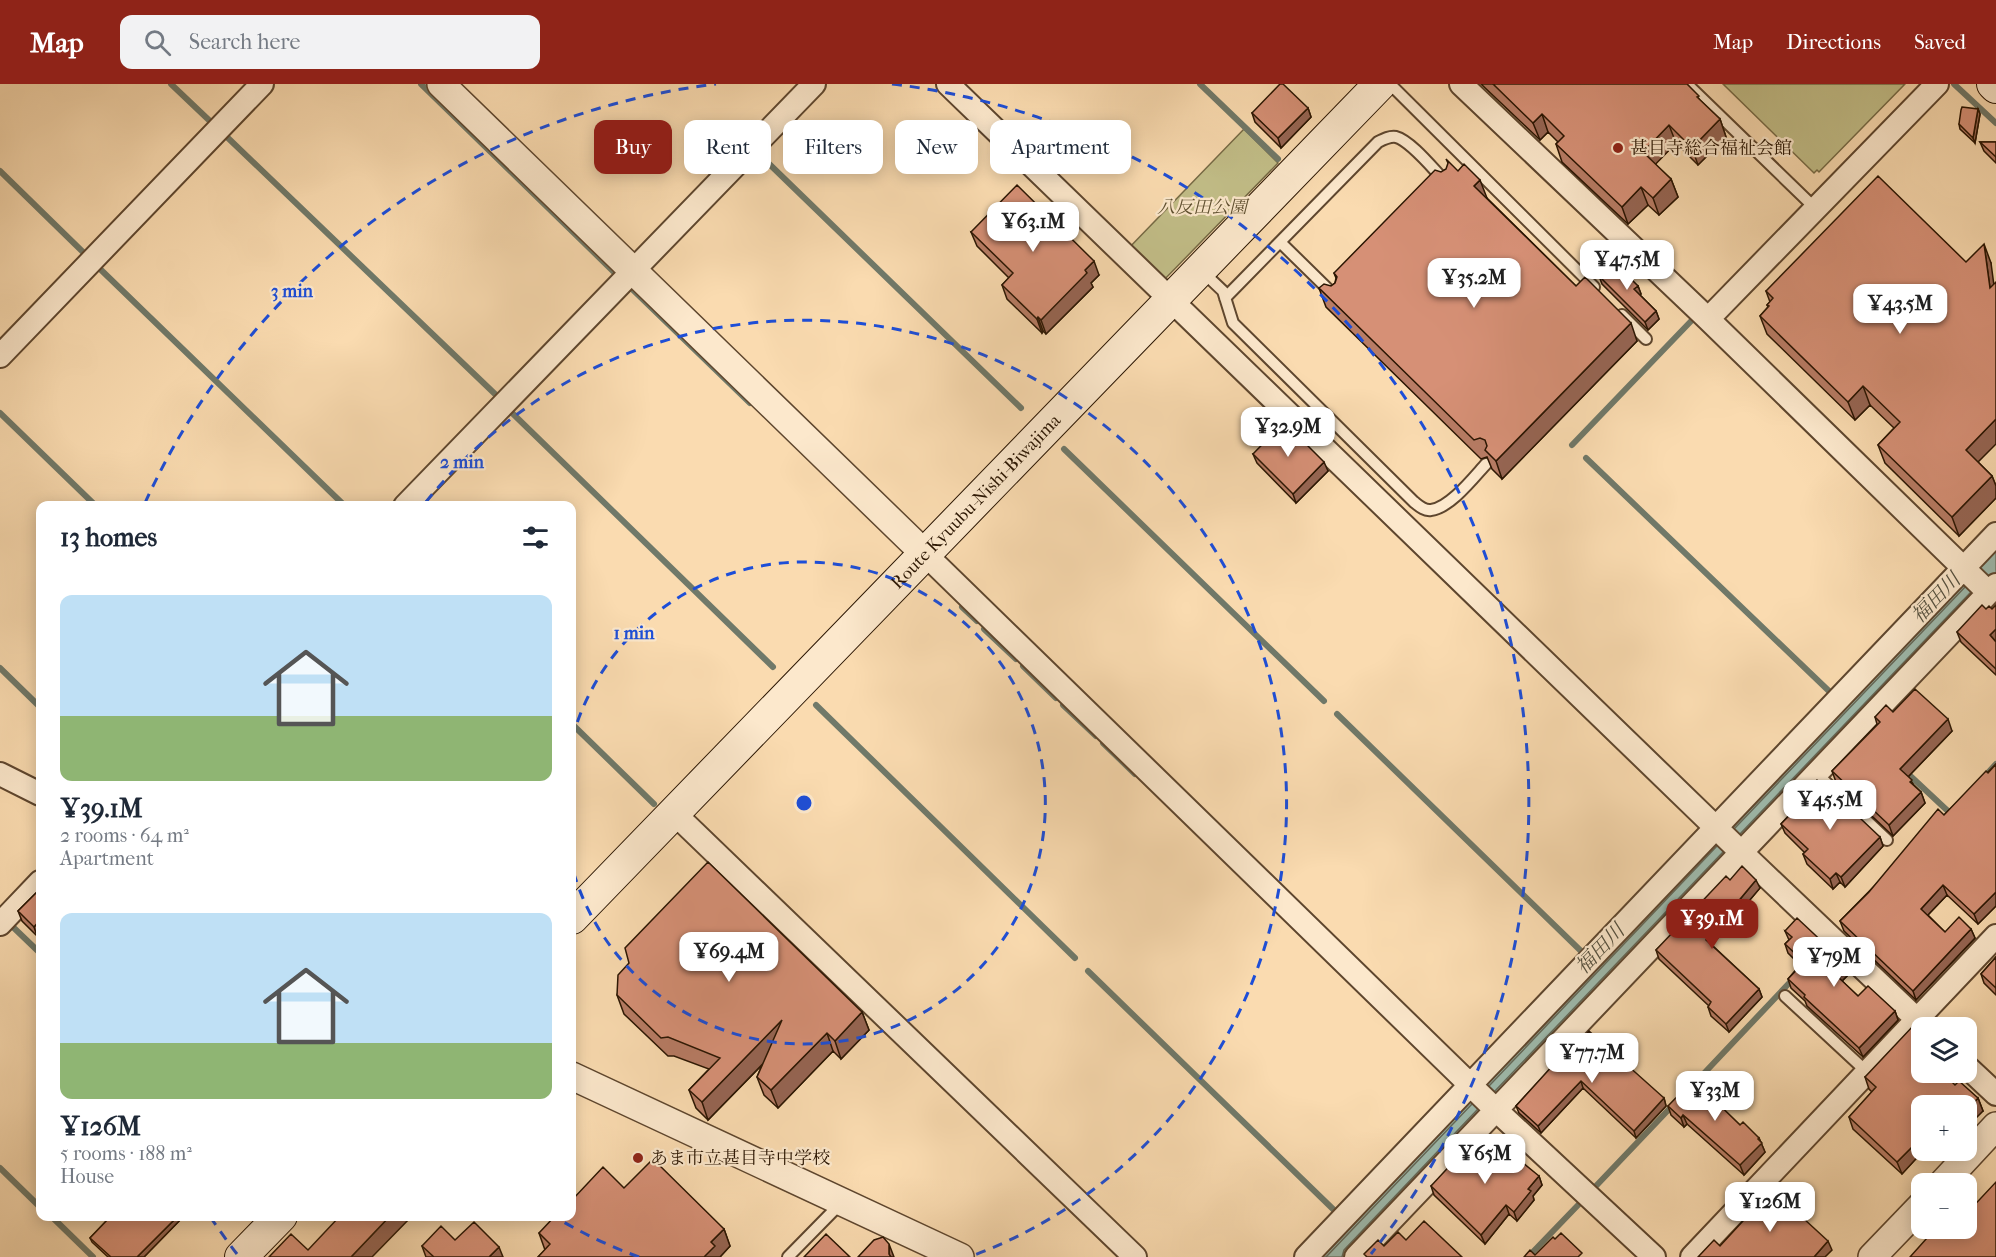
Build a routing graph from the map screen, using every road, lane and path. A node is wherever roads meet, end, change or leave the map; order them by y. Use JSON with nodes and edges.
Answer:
{"nodes":[{"id":1,"x":262,"y":84,"type":"edge"},
{"id":2,"x":441,"y":84,"type":"edge"},
{"id":3,"x":814,"y":84,"type":"edge"},
{"id":4,"x":948,"y":84,"type":"edge"},
{"id":5,"x":1380,"y":84,"type":"edge"},
{"id":6,"x":1390,"y":84,"type":"edge"},
{"id":7,"x":1461,"y":84,"type":"edge"},
{"id":8,"x":1687,"y":84,"type":"edge"},
{"id":9,"x":1937,"y":84,"type":"edge"},
{"id":10,"x":1447,"y":183,"type":"edge"},
{"id":11,"x":1816,"y":209,"type":"junction"},
{"id":12,"x":1280,"y":242,"type":"junction"},
{"id":13,"x":1200,"y":270,"type":"junction"},
{"id":14,"x":633,"y":271,"type":"junction"},
{"id":15,"x":1336,"y":297,"type":"edge"},
{"id":16,"x":1226,"y":298,"type":"junction"},
{"id":17,"x":1171,"y":300,"type":"junction"},
{"id":18,"x":1708,"y":320,"type":"junction"},
{"id":19,"x":1646,"y":339,"type":"dead end"},
{"id":20,"x":0,"y":356,"type":"edge"},
{"id":21,"x":1486,"y":464,"type":"edge"},
{"id":22,"x":410,"y":501,"type":"edge"},
{"id":23,"x":1996,"y":534,"type":"edge"},
{"id":24,"x":925,"y":554,"type":"junction"},
{"id":25,"x":1965,"y":570,"type":"junction"},
{"id":26,"x":1990,"y":594,"type":"edge"},
{"id":27,"x":1816,"y":773,"type":"junction"},
{"id":28,"x":0,"y":774,"type":"edge"},
{"id":29,"x":36,"y":792,"type":"edge"},
{"id":30,"x":674,"y":813,"type":"junction"},
{"id":31,"x":1718,"y":828,"type":"junction"},
{"id":32,"x":1887,"y":840,"type":"dead end"},
{"id":33,"x":1742,"y":852,"type":"junction"},
{"id":34,"x":36,"y":886,"type":"edge"},
{"id":35,"x":576,"y":914,"type":"edge"},
{"id":36,"x":0,"y":923,"type":"edge"},
{"id":37,"x":1996,"y":936,"type":"edge"},
{"id":38,"x":1785,"y":996,"type":"dead end"},
{"id":39,"x":1916,"y":1017,"type":"edge"},
{"id":40,"x":1927,"y":1017,"type":"edge"},
{"id":41,"x":1911,"y":1033,"type":"edge"},
{"id":42,"x":1867,"y":1072,"type":"junction"},
{"id":43,"x":1977,"y":1076,"type":"edge"},
{"id":44,"x":576,"y":1078,"type":"edge"},
{"id":45,"x":1472,"y":1086,"type":"junction"},
{"id":46,"x":1996,"y":1094,"type":"edge"},
{"id":47,"x":1496,"y":1110,"type":"junction"},
{"id":48,"x":1996,"y":1126,"type":"edge"},
{"id":49,"x":1952,"y":1173,"type":"edge"},
{"id":50,"x":841,"y":1203,"type":"junction"},
{"id":51,"x":1911,"y":1216,"type":"edge"},
{"id":52,"x":275,"y":1221,"type":"edge"},
{"id":53,"x":241,"y":1257,"type":"edge"},
{"id":54,"x":788,"y":1257,"type":"edge"},
{"id":55,"x":960,"y":1257,"type":"edge"},
{"id":56,"x":1135,"y":1257,"type":"edge"},
{"id":57,"x":1306,"y":1257,"type":"edge"},
{"id":58,"x":1356,"y":1257,"type":"edge"},
{"id":59,"x":1654,"y":1257,"type":"edge"},
{"id":60,"x":1692,"y":1257,"type":"edge"},
{"id":61,"x":1872,"y":1257,"type":"edge"}],
"edges":[{"from":1,"to":20,"type":"street"},
{"from":2,"to":14,"type":"street"},
{"from":3,"to":14,"type":"street"},
{"from":4,"to":17,"type":"street"},
{"from":5,"to":13,"type":"main road","name":"Route Kyuubu-Nishi-Biwajima"},
{"from":6,"to":19,"type":"lane"},
{"from":7,"to":18,"type":"street"},
{"from":8,"to":11,"type":"lane"},
{"from":9,"to":11,"type":"street"},
{"from":10,"to":12,"type":"lane"},
{"from":11,"to":18,"type":"street"},
{"from":12,"to":15,"type":"lane"},
{"from":12,"to":16,"type":"lane"},
{"from":13,"to":16,"type":"lane"},
{"from":13,"to":17,"type":"main road","name":"Route Kyuubu-Nishi-Biwajima"},
{"from":14,"to":22,"type":"street"},
{"from":14,"to":24,"type":"street"},
{"from":16,"to":21,"type":"lane"},
{"from":17,"to":24,"type":"main road","name":"Route Kyuubu-Nishi-Biwajima"},
{"from":17,"to":31,"type":"street"},
{"from":18,"to":25,"type":"street"},
{"from":23,"to":25,"type":"street"},
{"from":24,"to":30,"type":"main road","name":"Route Kyuubu-Nishi-Biwajima"},
{"from":24,"to":45,"type":"street"},
{"from":25,"to":26,"type":"street"},
{"from":25,"to":31,"type":"street"},
{"from":26,"to":27,"type":"street"},
{"from":27,"to":32,"type":"lane"},
{"from":27,"to":33,"type":"street"},
{"from":28,"to":29,"type":"street"},
{"from":30,"to":35,"type":"main road","name":"Route Kyuubu-Nishi-Biwajima"},
{"from":30,"to":56,"type":"street"},
{"from":31,"to":33,"type":"street"},
{"from":31,"to":45,"type":"street"},
{"from":33,"to":39,"type":"street"},
{"from":33,"to":47,"type":"street"},
{"from":34,"to":36,"type":"street"},
{"from":37,"to":40,"type":"street"},
{"from":38,"to":42,"type":"lane"},
{"from":41,"to":42,"type":"street"},
{"from":42,"to":60,"type":"street"},
{"from":43,"to":46,"type":"street"},
{"from":44,"to":50,"type":"street"},
{"from":45,"to":47,"type":"street"},
{"from":45,"to":57,"type":"street"},
{"from":47,"to":58,"type":"street"},
{"from":47,"to":59,"type":"street"},
{"from":48,"to":49,"type":"street"},
{"from":50,"to":54,"type":"lane"},
{"from":50,"to":55,"type":"street"},
{"from":51,"to":61,"type":"street"},
{"from":52,"to":53,"type":"main road"}]}
